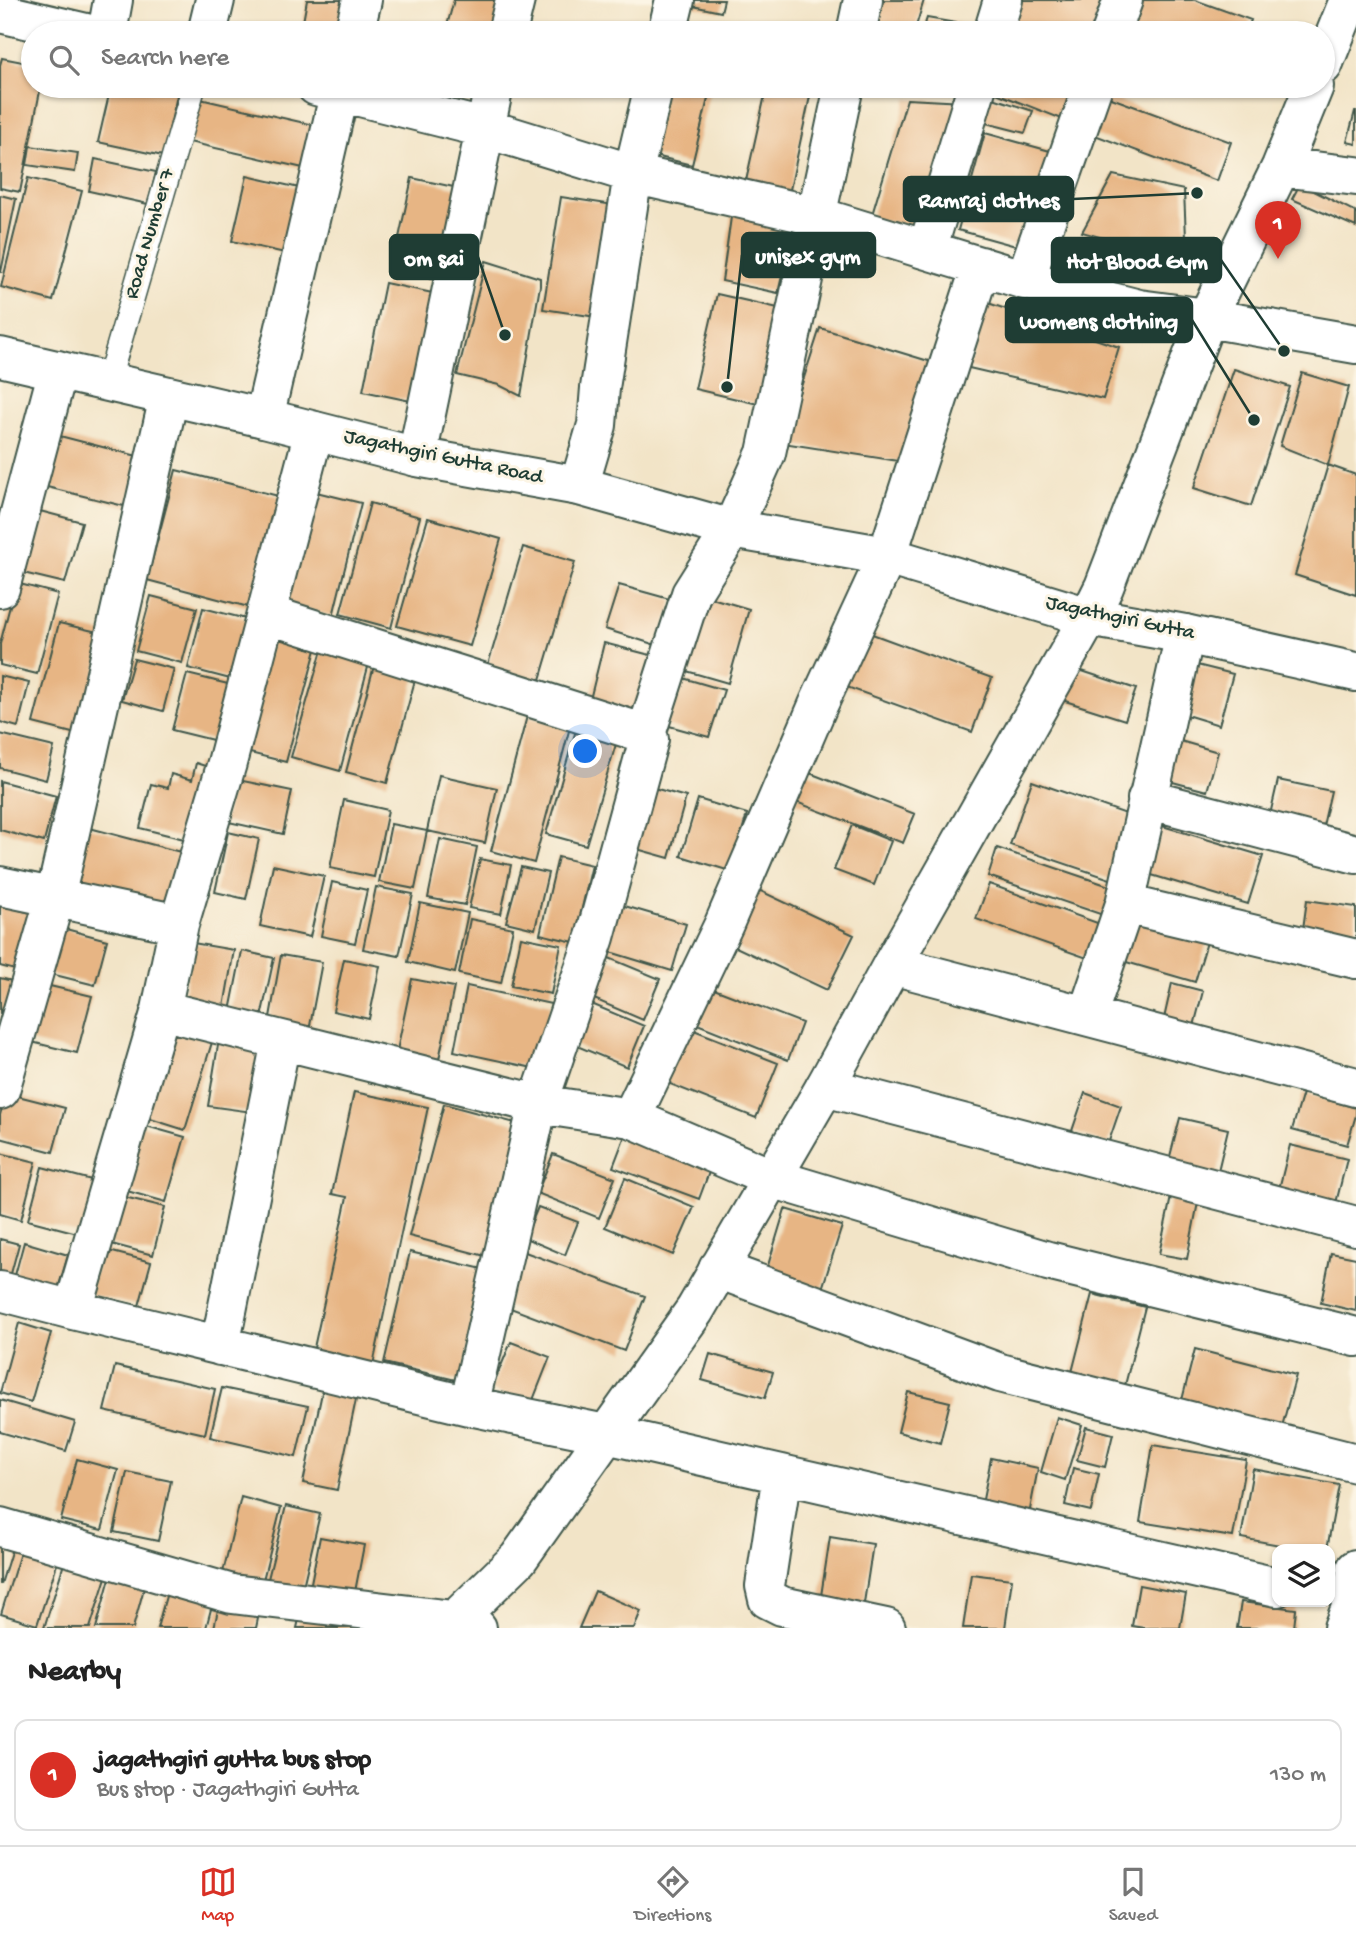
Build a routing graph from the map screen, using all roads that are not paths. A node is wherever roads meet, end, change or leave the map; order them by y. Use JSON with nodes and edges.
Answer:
{"nodes":[{"id":1,"x":113,"y":0,"type":"edge"},
{"id":2,"x":215,"y":0,"type":"edge"},
{"id":3,"x":362,"y":0,"type":"edge"},
{"id":4,"x":515,"y":0,"type":"edge"},
{"id":5,"x":676,"y":0,"type":"edge"},
{"id":6,"x":863,"y":0,"type":"edge"},
{"id":7,"x":1003,"y":0,"type":"edge"},
{"id":8,"x":1123,"y":0,"type":"edge"},
{"id":9,"x":1349,"y":0,"type":"edge"},
{"id":10,"x":2,"y":13,"type":"edge"},
{"id":11,"x":36,"y":21,"type":"edge"},
{"id":12,"x":109,"y":21,"type":"edge"},
{"id":13,"x":210,"y":21,"type":"edge"},
{"id":14,"x":357,"y":21,"type":"edge"},
{"id":15,"x":510,"y":21,"type":"edge"},
{"id":16,"x":670,"y":21,"type":"edge"},
{"id":17,"x":859,"y":21,"type":"edge"},
{"id":18,"x":997,"y":21,"type":"edge"},
{"id":19,"x":1115,"y":21,"type":"edge"},
{"id":20,"x":1335,"y":35,"type":"edge"},
{"id":21,"x":191,"y":98,"type":"edge"},
{"id":22,"x":330,"y":98,"type":"edge"},
{"id":23,"x":370,"y":98,"type":"edge"},
{"id":24,"x":491,"y":98,"type":"edge"},
{"id":25,"x":651,"y":98,"type":"edge"},
{"id":26,"x":841,"y":98,"type":"edge"},
{"id":27,"x":973,"y":98,"type":"edge"},
{"id":28,"x":1089,"y":98,"type":"edge"},
{"id":29,"x":1309,"y":98,"type":"edge"},
{"id":30,"x":484,"y":128,"type":"junction"},
{"id":31,"x":1281,"y":167,"type":"junction"},
{"id":32,"x":633,"y":174,"type":"junction"},
{"id":33,"x":1356,"y":176,"type":"edge"},
{"id":34,"x":816,"y":216,"type":"junction"},
{"id":35,"x":927,"y":250,"type":"junction"},
{"id":36,"x":981,"y":266,"type":"junction"},
{"id":37,"x":1025,"y":280,"type":"junction"},
{"id":38,"x":1207,"y":318,"type":"junction"},
{"id":39,"x":1356,"y":344,"type":"edge"},
{"id":40,"x":0,"y":357,"type":"edge"},
{"id":41,"x":58,"y":370,"type":"junction"},
{"id":42,"x":108,"y":382,"type":"junction"},
{"id":43,"x":169,"y":397,"type":"junction"},
{"id":44,"x":264,"y":418,"type":"junction"},
{"id":45,"x":314,"y":431,"type":"junction"},
{"id":46,"x":417,"y":457,"type":"junction"},
{"id":47,"x":579,"y":486,"type":"junction"},
{"id":48,"x":732,"y":529,"type":"junction"},
{"id":49,"x":887,"y":556,"type":"junction"},
{"id":50,"x":0,"y":588,"type":"edge"},
{"id":51,"x":266,"y":614,"type":"junction"},
{"id":52,"x":1089,"y":617,"type":"junction"},
{"id":53,"x":1185,"y":634,"type":"junction"},
{"id":54,"x":1356,"y":673,"type":"edge"},
{"id":55,"x":646,"y":734,"type":"junction"},
{"id":56,"x":1147,"y":799,"type":"junction"},
{"id":57,"x":1356,"y":853,"type":"edge"},
{"id":58,"x":0,"y":886,"type":"edge"},
{"id":59,"x":55,"y":898,"type":"junction"},
{"id":60,"x":1125,"y":904,"type":"junction"},
{"id":61,"x":179,"y":924,"type":"junction"},
{"id":62,"x":1356,"y":958,"type":"edge"},
{"id":63,"x":892,"y":964,"type":"junction"},
{"id":64,"x":161,"y":1010,"type":"junction"},
{"id":65,"x":1087,"y":1016,"type":"junction"},
{"id":66,"x":281,"y":1041,"type":"junction"},
{"id":67,"x":825,"y":1087,"type":"junction"},
{"id":68,"x":1356,"y":1087,"type":"edge"},
{"id":69,"x":0,"y":1090,"type":"edge"},
{"id":70,"x":538,"y":1104,"type":"junction"},
{"id":71,"x":631,"y":1118,"type":"junction"},
{"id":72,"x":771,"y":1178,"type":"junction"},
{"id":73,"x":1356,"y":1226,"type":"edge"},
{"id":74,"x":718,"y":1269,"type":"junction"},
{"id":75,"x":0,"y":1291,"type":"edge"},
{"id":76,"x":72,"y":1310,"type":"junction"},
{"id":77,"x":1356,"y":1337,"type":"edge"},
{"id":78,"x":220,"y":1346,"type":"junction"},
{"id":79,"x":470,"y":1406,"type":"junction"},
{"id":80,"x":606,"y":1434,"type":"junction"},
{"id":81,"x":1356,"y":1464,"type":"edge"},
{"id":82,"x":782,"y":1474,"type":"junction"},
{"id":83,"x":0,"y":1527,"type":"edge"},
{"id":84,"x":1272,"y":1586,"type":"edge"},
{"id":85,"x":459,"y":1625,"type":"edge"},
{"id":86,"x":886,"y":1628,"type":"edge"}],
"edges":[{"from":1,"to":12,"type":"street"},
{"from":2,"to":13,"type":"street"},
{"from":3,"to":14,"type":"street"},
{"from":4,"to":15,"type":"street"},
{"from":5,"to":16,"type":"street"},
{"from":6,"to":17,"type":"street"},
{"from":7,"to":18,"type":"street"},
{"from":8,"to":19,"type":"street"},
{"from":9,"to":20,"type":"street"},
{"from":10,"to":11,"type":"street"},
{"from":21,"to":42,"type":"lane","name":"Road Number 7"},
{"from":22,"to":44,"type":"street"},
{"from":23,"to":30,"type":"street"},
{"from":24,"to":30,"type":"street"},
{"from":25,"to":32,"type":"street"},
{"from":26,"to":34,"type":"street"},
{"from":27,"to":35,"type":"street"},
{"from":28,"to":37,"type":"street"},
{"from":29,"to":31,"type":"street"},
{"from":30,"to":32,"type":"street"},
{"from":30,"to":46,"type":"street"},
{"from":31,"to":33,"type":"street"},
{"from":31,"to":38,"type":"street"},
{"from":32,"to":34,"type":"street"},
{"from":32,"to":47,"type":"street"},
{"from":34,"to":35,"type":"street"},
{"from":34,"to":48,"type":"street"},
{"from":35,"to":36,"type":"street"},
{"from":36,"to":37,"type":"street"},
{"from":36,"to":49,"type":"street"},
{"from":37,"to":38,"type":"street"},
{"from":38,"to":39,"type":"street"},
{"from":38,"to":52,"type":"street"},
{"from":40,"to":41,"type":"street","name":"Jagathgiri Gutta Road"},
{"from":41,"to":42,"type":"street","name":"Jagathgiri Gutta Road"},
{"from":41,"to":50,"type":"street"},
{"from":42,"to":43,"type":"street","name":"Jagathgiri Gutta Road"},
{"from":43,"to":44,"type":"street","name":"Jagathgiri Gutta Road"},
{"from":43,"to":59,"type":"street"},
{"from":44,"to":45,"type":"street","name":"Jagathgiri Gutta Road"},
{"from":45,"to":46,"type":"street","name":"Jagathgiri Gutta Road"},
{"from":45,"to":51,"type":"street"},
{"from":46,"to":47,"type":"street","name":"Jagathgiri Gutta Road"},
{"from":47,"to":48,"type":"street","name":"Jagathgiri Gutta Road"},
{"from":48,"to":49,"type":"street","name":"Jagathgiri Gutta Road"},
{"from":48,"to":55,"type":"street"},
{"from":49,"to":52,"type":"street","name":"Jagathgiri Gutta"},
{"from":49,"to":71,"type":"street"},
{"from":51,"to":55,"type":"street"},
{"from":51,"to":61,"type":"street"},
{"from":52,"to":53,"type":"street","name":"Jagathgiri Gutta"},
{"from":52,"to":63,"type":"street"},
{"from":53,"to":54,"type":"street","name":"Jagathgiri Gutta"},
{"from":53,"to":56,"type":"street"},
{"from":55,"to":70,"type":"street"},
{"from":56,"to":57,"type":"street"},
{"from":56,"to":60,"type":"street"},
{"from":58,"to":59,"type":"street"},
{"from":59,"to":61,"type":"street"},
{"from":59,"to":69,"type":"street"},
{"from":60,"to":62,"type":"street"},
{"from":60,"to":65,"type":"street"},
{"from":61,"to":64,"type":"street"},
{"from":63,"to":65,"type":"street"},
{"from":63,"to":67,"type":"street"},
{"from":64,"to":66,"type":"street"},
{"from":64,"to":76,"type":"street"},
{"from":65,"to":68,"type":"street"},
{"from":66,"to":70,"type":"street"},
{"from":66,"to":78,"type":"street"},
{"from":67,"to":72,"type":"street"},
{"from":67,"to":73,"type":"street"},
{"from":70,"to":71,"type":"street"},
{"from":70,"to":79,"type":"street"},
{"from":71,"to":72,"type":"street"},
{"from":72,"to":74,"type":"street"},
{"from":72,"to":77,"type":"street"},
{"from":74,"to":80,"type":"street"},
{"from":74,"to":81,"type":"street"},
{"from":75,"to":76,"type":"street"},
{"from":76,"to":78,"type":"street"},
{"from":78,"to":79,"type":"street"},
{"from":79,"to":80,"type":"street"},
{"from":80,"to":82,"type":"street"},
{"from":80,"to":85,"type":"street"},
{"from":82,"to":84,"type":"street"},
{"from":82,"to":86,"type":"street"},
{"from":83,"to":85,"type":"street"}]}
